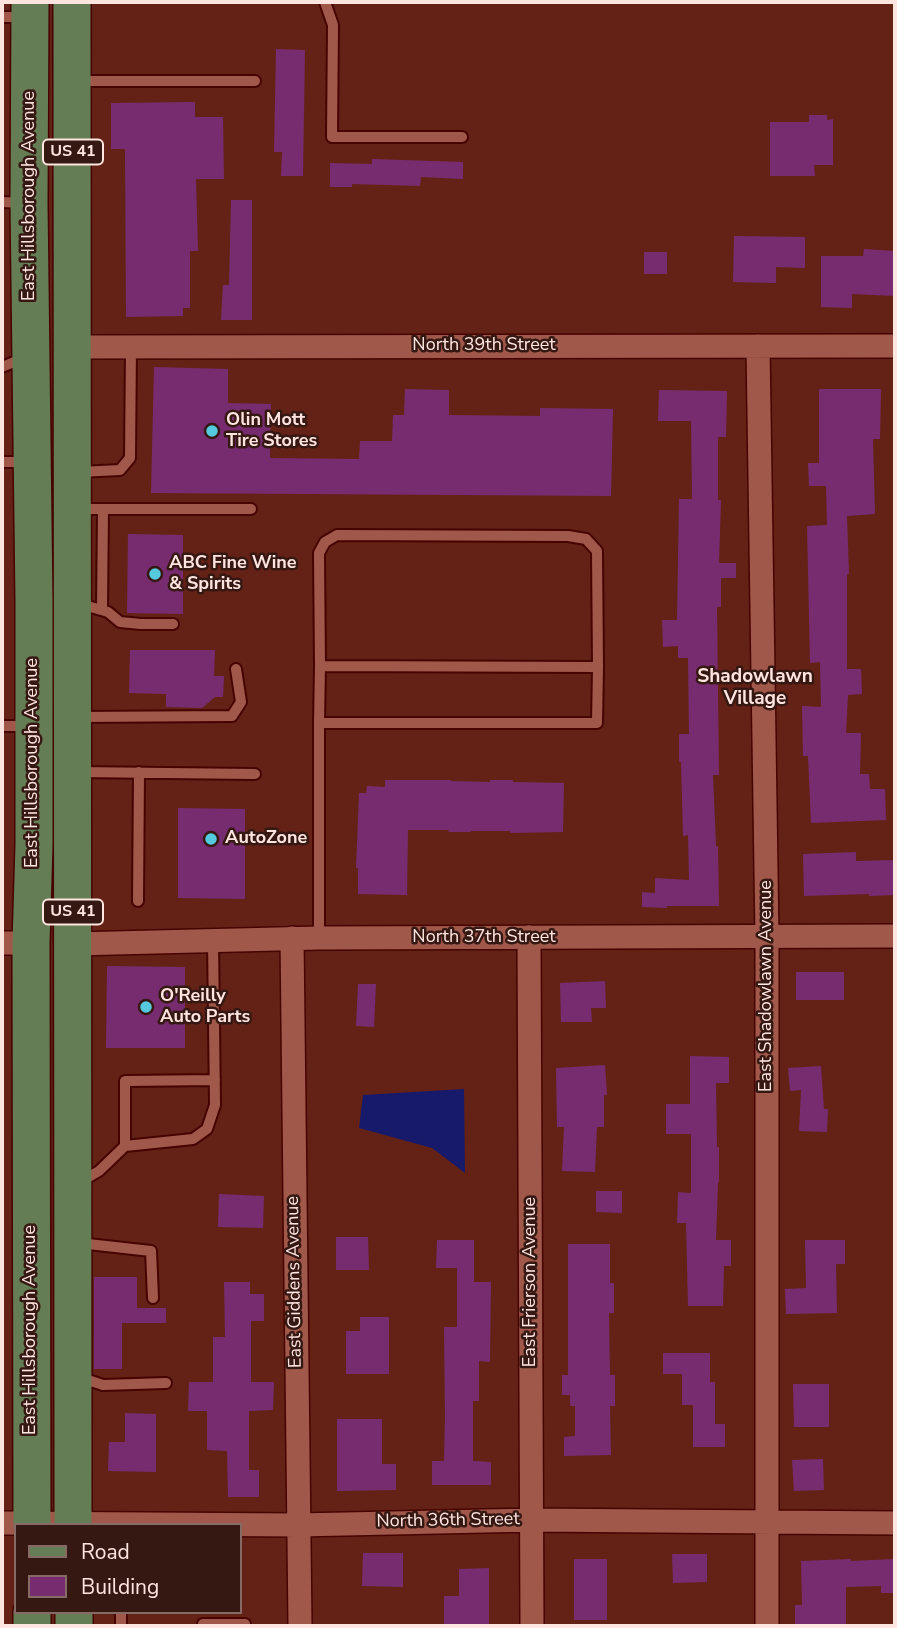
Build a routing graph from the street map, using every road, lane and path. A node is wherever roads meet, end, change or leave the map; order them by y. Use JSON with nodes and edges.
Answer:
{"nodes":[{"id":1,"x":72,"y":2,"type":"edge"},
{"id":2,"x":324,"y":2,"type":"edge"},
{"id":3,"x":20,"y":12,"type":"edge"},
{"id":4,"x":72,"y":81,"type":"junction"},
{"id":5,"x":255,"y":81,"type":"dead end"},
{"id":6,"x":462,"y":137,"type":"dead end"},
{"id":7,"x":16,"y":203,"type":"edge"},
{"id":8,"x":30,"y":266,"type":"junction"},
{"id":9,"x":73,"y":346,"type":"junction"},
{"id":10,"x":131,"y":346,"type":"junction"},
{"id":11,"x":758,"y":346,"type":"junction"},
{"id":12,"x":895,"y":346,"type":"edge"},
{"id":13,"x":16,"y":361,"type":"edge"},
{"id":14,"x":17,"y":462,"type":"edge"},
{"id":15,"x":72,"y":472,"type":"junction"},
{"id":16,"x":87,"y":509,"type":"junction"},
{"id":17,"x":251,"y":509,"type":"dead end"},
{"id":18,"x":34,"y":568,"type":"junction"},
{"id":19,"x":87,"y":609,"type":"junction"},
{"id":20,"x":173,"y":624,"type":"dead end"},
{"id":21,"x":320,"y":666,"type":"junction"},
{"id":22,"x":598,"y":667,"type":"junction"},
{"id":23,"x":236,"y":669,"type":"dead end"},
{"id":24,"x":74,"y":716,"type":"junction"},
{"id":25,"x":319,"y":723,"type":"junction"},
{"id":26,"x":17,"y":726,"type":"edge"},
{"id":27,"x":74,"y":772,"type":"junction"},
{"id":28,"x":139,"y":772,"type":"junction"},
{"id":29,"x":255,"y":775,"type":"dead end"},
{"id":30,"x":33,"y":845,"type":"junction"},
{"id":31,"x":138,"y":901,"type":"dead end"},
{"id":32,"x":767,"y":936,"type":"junction"},
{"id":33,"x":895,"y":936,"type":"edge"},
{"id":34,"x":529,"y":937,"type":"junction"},
{"id":35,"x":319,"y":938,"type":"junction"},
{"id":36,"x":292,"y":939,"type":"junction"},
{"id":37,"x":214,"y":940,"type":"junction"},
{"id":38,"x":16,"y":943,"type":"edge"},
{"id":39,"x":74,"y":944,"type":"junction"},
{"id":40,"x":74,"y":1032,"type":"junction"},
{"id":41,"x":215,"y":1080,"type":"junction"},
{"id":42,"x":125,"y":1146,"type":"junction"},
{"id":43,"x":74,"y":1186,"type":"junction"},
{"id":44,"x":73,"y":1242,"type":"junction"},
{"id":45,"x":153,"y":1298,"type":"dead end"},
{"id":46,"x":73,"y":1382,"type":"junction"},
{"id":47,"x":166,"y":1383,"type":"dead end"},
{"id":48,"x":532,"y":1520,"type":"junction"},
{"id":49,"x":767,"y":1522,"type":"junction"},
{"id":50,"x":22,"y":1523,"type":"edge"},
{"id":51,"x":74,"y":1523,"type":"edge"},
{"id":52,"x":895,"y":1523,"type":"edge"},
{"id":53,"x":242,"y":1525,"type":"edge"},
{"id":54,"x":298,"y":1525,"type":"junction"},
{"id":55,"x":203,"y":1626,"type":"edge"},
{"id":56,"x":245,"y":1626,"type":"edge"},
{"id":57,"x":300,"y":1626,"type":"edge"},
{"id":58,"x":532,"y":1626,"type":"edge"},
{"id":59,"x":767,"y":1626,"type":"edge"}],
"edges":[{"from":1,"to":4,"type":"main road","number":"US 41"},
{"from":2,"to":6,"type":"lane"},
{"from":3,"to":7,"type":"main road","name":"East Hillsborough Avenue","number":"US 41"},
{"from":4,"to":5,"type":"lane"},
{"from":4,"to":9,"type":"main road","number":"US 41"},
{"from":7,"to":8,"type":"main road","name":"East Hillsborough Avenue","number":"US 41"},
{"from":8,"to":9,"type":"main road"},
{"from":8,"to":13,"type":"main road","name":"East Hillsborough Avenue","number":"US 41"},
{"from":9,"to":10,"type":"street","name":"North 39th Street"},
{"from":9,"to":15,"type":"main road","number":"US 41"},
{"from":10,"to":11,"type":"street","name":"North 39th Street"},
{"from":10,"to":15,"type":"lane"},
{"from":11,"to":12,"type":"street","name":"North 39th Street"},
{"from":11,"to":32,"type":"street","name":"East Shadowlawn Avenue"},
{"from":13,"to":14,"type":"main road","name":"East Hillsborough Avenue","number":"US 41"},
{"from":14,"to":18,"type":"main road","name":"East Hillsborough Avenue","number":"US 41"},
{"from":15,"to":16,"type":"main road","number":"US 41"},
{"from":16,"to":17,"type":"lane"},
{"from":16,"to":19,"type":"main road","number":"US 41"},
{"from":18,"to":19,"type":"main road"},
{"from":18,"to":26,"type":"main road","name":"East Hillsborough Avenue","number":"US 41"},
{"from":19,"to":20,"type":"lane"},
{"from":19,"to":24,"type":"main road","number":"US 41"},
{"from":21,"to":22,"type":"lane"},
{"from":21,"to":22,"type":"lane"},
{"from":21,"to":25,"type":"lane"},
{"from":22,"to":25,"type":"lane"},
{"from":23,"to":24,"type":"lane"},
{"from":24,"to":27,"type":"main road","number":"US 41"},
{"from":25,"to":35,"type":"lane"},
{"from":26,"to":30,"type":"main road","name":"East Hillsborough Avenue","number":"US 41"},
{"from":27,"to":28,"type":"lane"},
{"from":27,"to":39,"type":"main road","number":"US 41"},
{"from":28,"to":29,"type":"lane"},
{"from":28,"to":31,"type":"lane"},
{"from":30,"to":38,"type":"main road","name":"East Hillsborough Avenue","number":"US 41"},
{"from":30,"to":39,"type":"main road"},
{"from":32,"to":33,"type":"street","name":"North 37th Street"},
{"from":32,"to":34,"type":"street","name":"North 37th Street"},
{"from":32,"to":49,"type":"street","name":"East Shadowlawn Avenue"},
{"from":34,"to":35,"type":"street","name":"North 37th Street"},
{"from":34,"to":48,"type":"street","name":"East Frierson Avenue"},
{"from":35,"to":36,"type":"street","name":"North 37th Street"},
{"from":36,"to":37,"type":"street","name":"North 37th Street"},
{"from":36,"to":54,"type":"street","name":"East Giddens Avenue"},
{"from":37,"to":39,"type":"street","name":"North 37th Street"},
{"from":37,"to":41,"type":"lane"},
{"from":38,"to":40,"type":"main road"},
{"from":38,"to":50,"type":"main road","name":"East Hillsborough Avenue","number":"US 41"},
{"from":39,"to":40,"type":"main road","number":"US 41"},
{"from":40,"to":43,"type":"main road","number":"US 41"},
{"from":41,"to":42,"type":"lane"},
{"from":41,"to":42,"type":"lane"},
{"from":42,"to":43,"type":"lane"},
{"from":43,"to":44,"type":"main road","number":"US 41"},
{"from":44,"to":45,"type":"lane"},
{"from":44,"to":46,"type":"main road","number":"US 41"},
{"from":46,"to":47,"type":"lane"},
{"from":46,"to":51,"type":"main road","number":"US 41"},
{"from":48,"to":49,"type":"street","name":"North 36th Street"},
{"from":48,"to":54,"type":"street","name":"North 36th Street"},
{"from":48,"to":58,"type":"street","name":"East Frierson Avenue"},
{"from":49,"to":52,"type":"street","name":"North 36th Street"},
{"from":49,"to":59,"type":"street","name":"East Shadowlawn Avenue"},
{"from":53,"to":54,"type":"street","name":"North 36th Street"},
{"from":54,"to":57,"type":"street","name":"East Giddens Avenue"},
{"from":55,"to":56,"type":"lane"}]}
